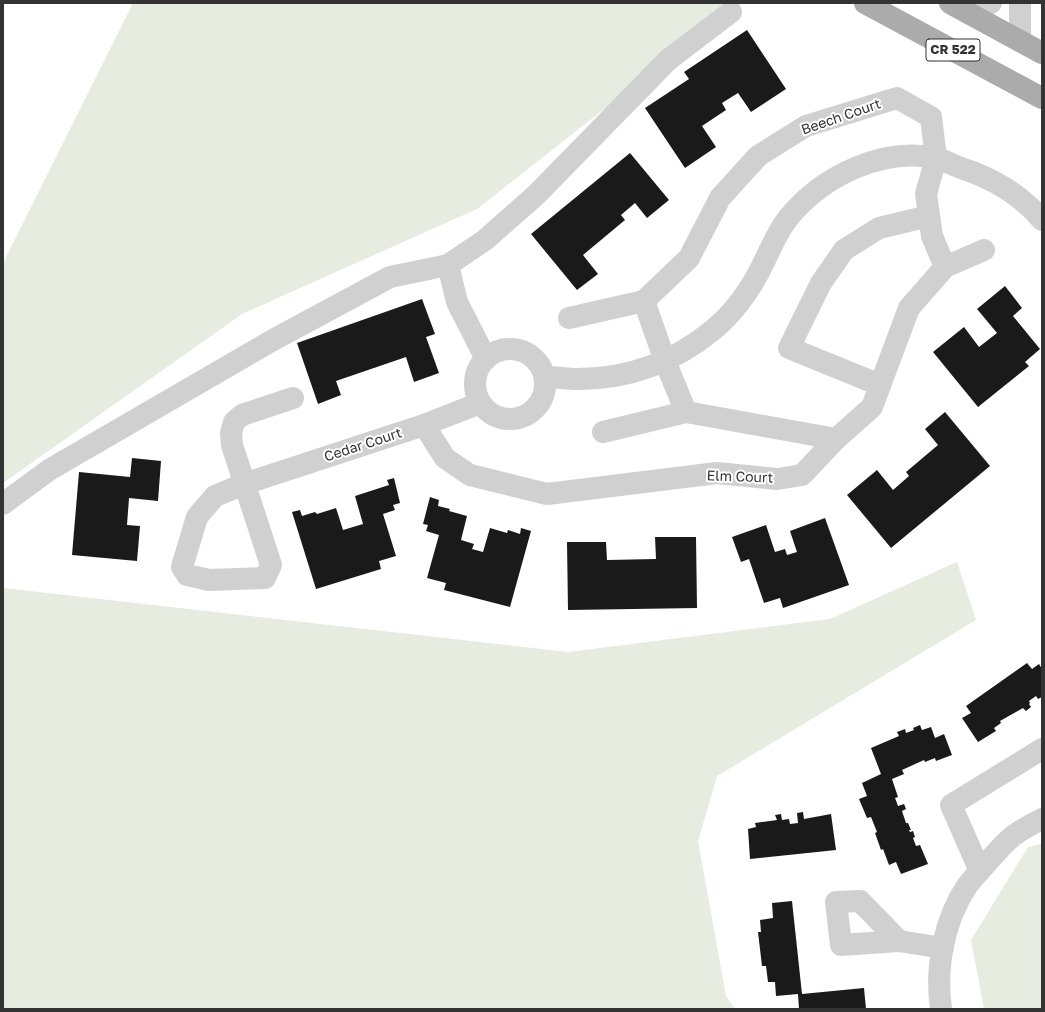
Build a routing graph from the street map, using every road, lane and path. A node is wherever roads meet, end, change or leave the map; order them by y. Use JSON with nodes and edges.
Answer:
{"nodes":[{"id":1,"x":865,"y":3,"type":"edge"},
{"id":2,"x":991,"y":3,"type":"edge"},
{"id":3,"x":1020,"y":3,"type":"edge"},
{"id":4,"x":959,"y":8,"type":"edge"},
{"id":5,"x":731,"y":12,"type":"dead end"},
{"id":6,"x":1020,"y":41,"type":"junction"},
{"id":7,"x":1042,"y":53,"type":"edge"},
{"id":8,"x":1042,"y":98,"type":"edge"},
{"id":9,"x":936,"y":158,"type":"junction"},
{"id":10,"x":929,"y":216,"type":"junction"},
{"id":11,"x":1042,"y":220,"type":"edge"},
{"id":12,"x":984,"y":250,"type":"dead end"},
{"id":13,"x":448,"y":265,"type":"junction"},
{"id":14,"x":945,"y":267,"type":"junction"},
{"id":15,"x":644,"y":301,"type":"junction"},
{"id":16,"x":569,"y":318,"type":"dead end"},
{"id":17,"x":486,"y":358,"type":"junction"},
{"id":18,"x":665,"y":361,"type":"junction"},
{"id":19,"x":545,"y":376,"type":"junction"},
{"id":20,"x":880,"y":385,"type":"junction"},
{"id":21,"x":293,"y":398,"type":"dead end"},
{"id":22,"x":480,"y":403,"type":"junction"},
{"id":23,"x":686,"y":412,"type":"junction"},
{"id":24,"x":424,"y":425,"type":"junction"},
{"id":25,"x":603,"y":432,"type":"dead end"},
{"id":26,"x":836,"y":439,"type":"junction"},
{"id":27,"x":244,"y":484,"type":"junction"},
{"id":28,"x":3,"y":504,"type":"edge"},
{"id":29,"x":1042,"y":748,"type":"edge"},
{"id":30,"x":1042,"y":819,"type":"edge"},
{"id":31,"x":980,"y":871,"type":"junction"},
{"id":32,"x":899,"y":941,"type":"dead end"},
{"id":33,"x":944,"y":948,"type":"junction"},
{"id":34,"x":940,"y":1009,"type":"edge"}],
"edges":[{"from":1,"to":8,"type":"main road","number":"CR 522"},
{"from":2,"to":4,"type":"street"},
{"from":3,"to":6,"type":"street"},
{"from":4,"to":6,"type":"main road","number":"CR 522"},
{"from":5,"to":13,"type":"street"},
{"from":6,"to":7,"type":"main road","number":"CR 522"},
{"from":9,"to":10,"type":"street"},
{"from":9,"to":11,"type":"street"},
{"from":9,"to":15,"type":"street","name":"Beech Court"},
{"from":9,"to":18,"type":"street"},
{"from":10,"to":14,"type":"street"},
{"from":10,"to":20,"type":"street"},
{"from":12,"to":14,"type":"street","name":"Elm Court"},
{"from":13,"to":17,"type":"street"},
{"from":13,"to":28,"type":"street"},
{"from":14,"to":20,"type":"street","name":"Elm Court"},
{"from":15,"to":16,"type":"street"},
{"from":15,"to":18,"type":"street"},
{"from":17,"to":19,"type":"street"},
{"from":17,"to":22,"type":"street"},
{"from":18,"to":19,"type":"street"},
{"from":18,"to":23,"type":"street"},
{"from":19,"to":22,"type":"street"},
{"from":20,"to":26,"type":"street","name":"Elm Court"},
{"from":21,"to":27,"type":"street"},
{"from":22,"to":24,"type":"street","name":"Cedar Court"},
{"from":23,"to":25,"type":"street"},
{"from":23,"to":26,"type":"street"},
{"from":24,"to":26,"type":"street","name":"Elm Court"},
{"from":24,"to":27,"type":"street","name":"Cedar Court"},
{"from":27,"to":27,"type":"street","name":"Cedar Court"},
{"from":29,"to":31,"type":"street"},
{"from":30,"to":31,"type":"street"},
{"from":31,"to":33,"type":"street"},
{"from":32,"to":33,"type":"street"},
{"from":33,"to":34,"type":"street"}]}
